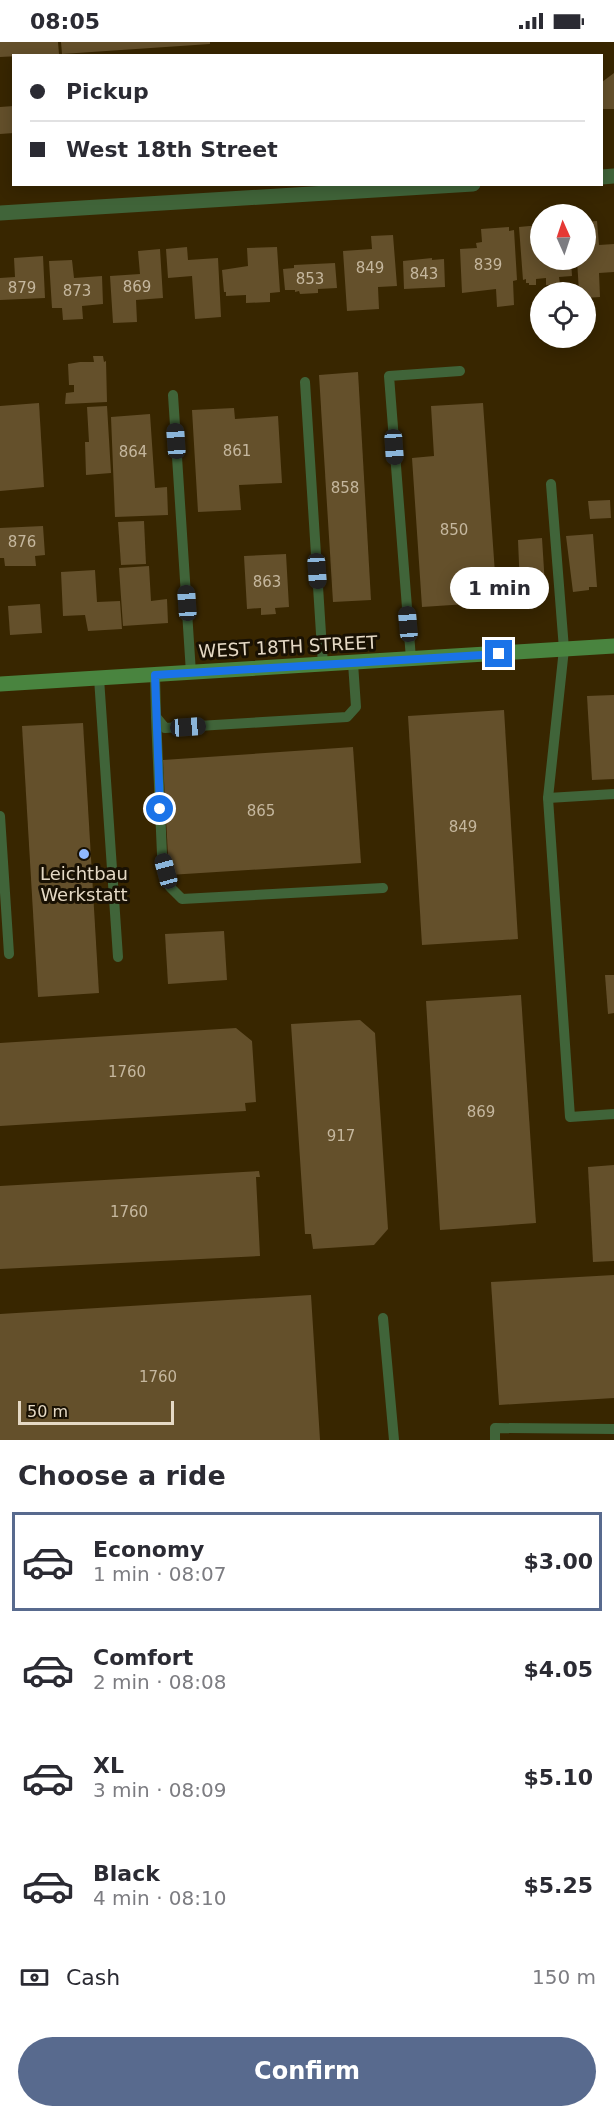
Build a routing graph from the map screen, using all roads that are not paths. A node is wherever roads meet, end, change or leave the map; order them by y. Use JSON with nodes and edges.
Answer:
{"nodes":[{"id":1,"x":439,"y":186,"type":"edge"},
{"id":2,"x":0,"y":213,"type":"edge"},
{"id":3,"x":460,"y":370,"type":"dead end"},
{"id":4,"x":305,"y":382,"type":"dead end"},
{"id":5,"x":173,"y":394,"type":"dead end"},
{"id":6,"x":551,"y":484,"type":"dead end"},
{"id":7,"x":614,"y":646,"type":"edge"},
{"id":8,"x":564,"y":649,"type":"junction"},
{"id":9,"x":411,"y":659,"type":"junction"},
{"id":10,"x":353,"y":663,"type":"junction"},
{"id":11,"x":323,"y":665,"type":"junction"},
{"id":12,"x":191,"y":673,"type":"junction"},
{"id":13,"x":155,"y":675,"type":"junction"},
{"id":14,"x":99,"y":678,"type":"junction"},
{"id":15,"x":0,"y":684,"type":"edge"},
{"id":16,"x":156,"y":717,"type":"junction"},
{"id":17,"x":614,"y":794,"type":"edge"},
{"id":18,"x":548,"y":798,"type":"junction"},
{"id":19,"x":0,"y":816,"type":"edge"},
{"id":20,"x":383,"y":888,"type":"dead end"},
{"id":21,"x":9,"y":954,"type":"dead end"},
{"id":22,"x":118,"y":957,"type":"dead end"},
{"id":23,"x":614,"y":1114,"type":"edge"},
{"id":24,"x":383,"y":1318,"type":"dead end"},
{"id":25,"x":614,"y":1429,"type":"edge"},
{"id":26,"x":394,"y":1440,"type":"edge"},
{"id":27,"x":495,"y":1440,"type":"edge"}],
"edges":[{"from":1,"to":2,"type":"street"},
{"from":3,"to":9,"type":"lane"},
{"from":4,"to":11,"type":"lane"},
{"from":5,"to":12,"type":"lane"},
{"from":6,"to":8,"type":"lane"},
{"from":7,"to":8,"type":"street","name":"WEST 18TH STREET"},
{"from":8,"to":9,"type":"street","name":"WEST 18TH STREET"},
{"from":8,"to":18,"type":"lane"},
{"from":9,"to":10,"type":"street","name":"WEST 18TH STREET"},
{"from":10,"to":11,"type":"street","name":"WEST 18TH STREET"},
{"from":10,"to":16,"type":"lane"},
{"from":11,"to":12,"type":"street","name":"WEST 18TH STREET"},
{"from":12,"to":13,"type":"street","name":"WEST 18TH STREET"},
{"from":13,"to":14,"type":"street","name":"WEST 18TH STREET"},
{"from":13,"to":16,"type":"lane"},
{"from":14,"to":15,"type":"street","name":"WEST 18TH STREET"},
{"from":14,"to":22,"type":"lane"},
{"from":16,"to":20,"type":"lane"},
{"from":17,"to":18,"type":"lane"},
{"from":18,"to":23,"type":"lane"},
{"from":19,"to":21,"type":"lane"},
{"from":24,"to":26,"type":"lane"},
{"from":25,"to":27,"type":"lane"}]}
